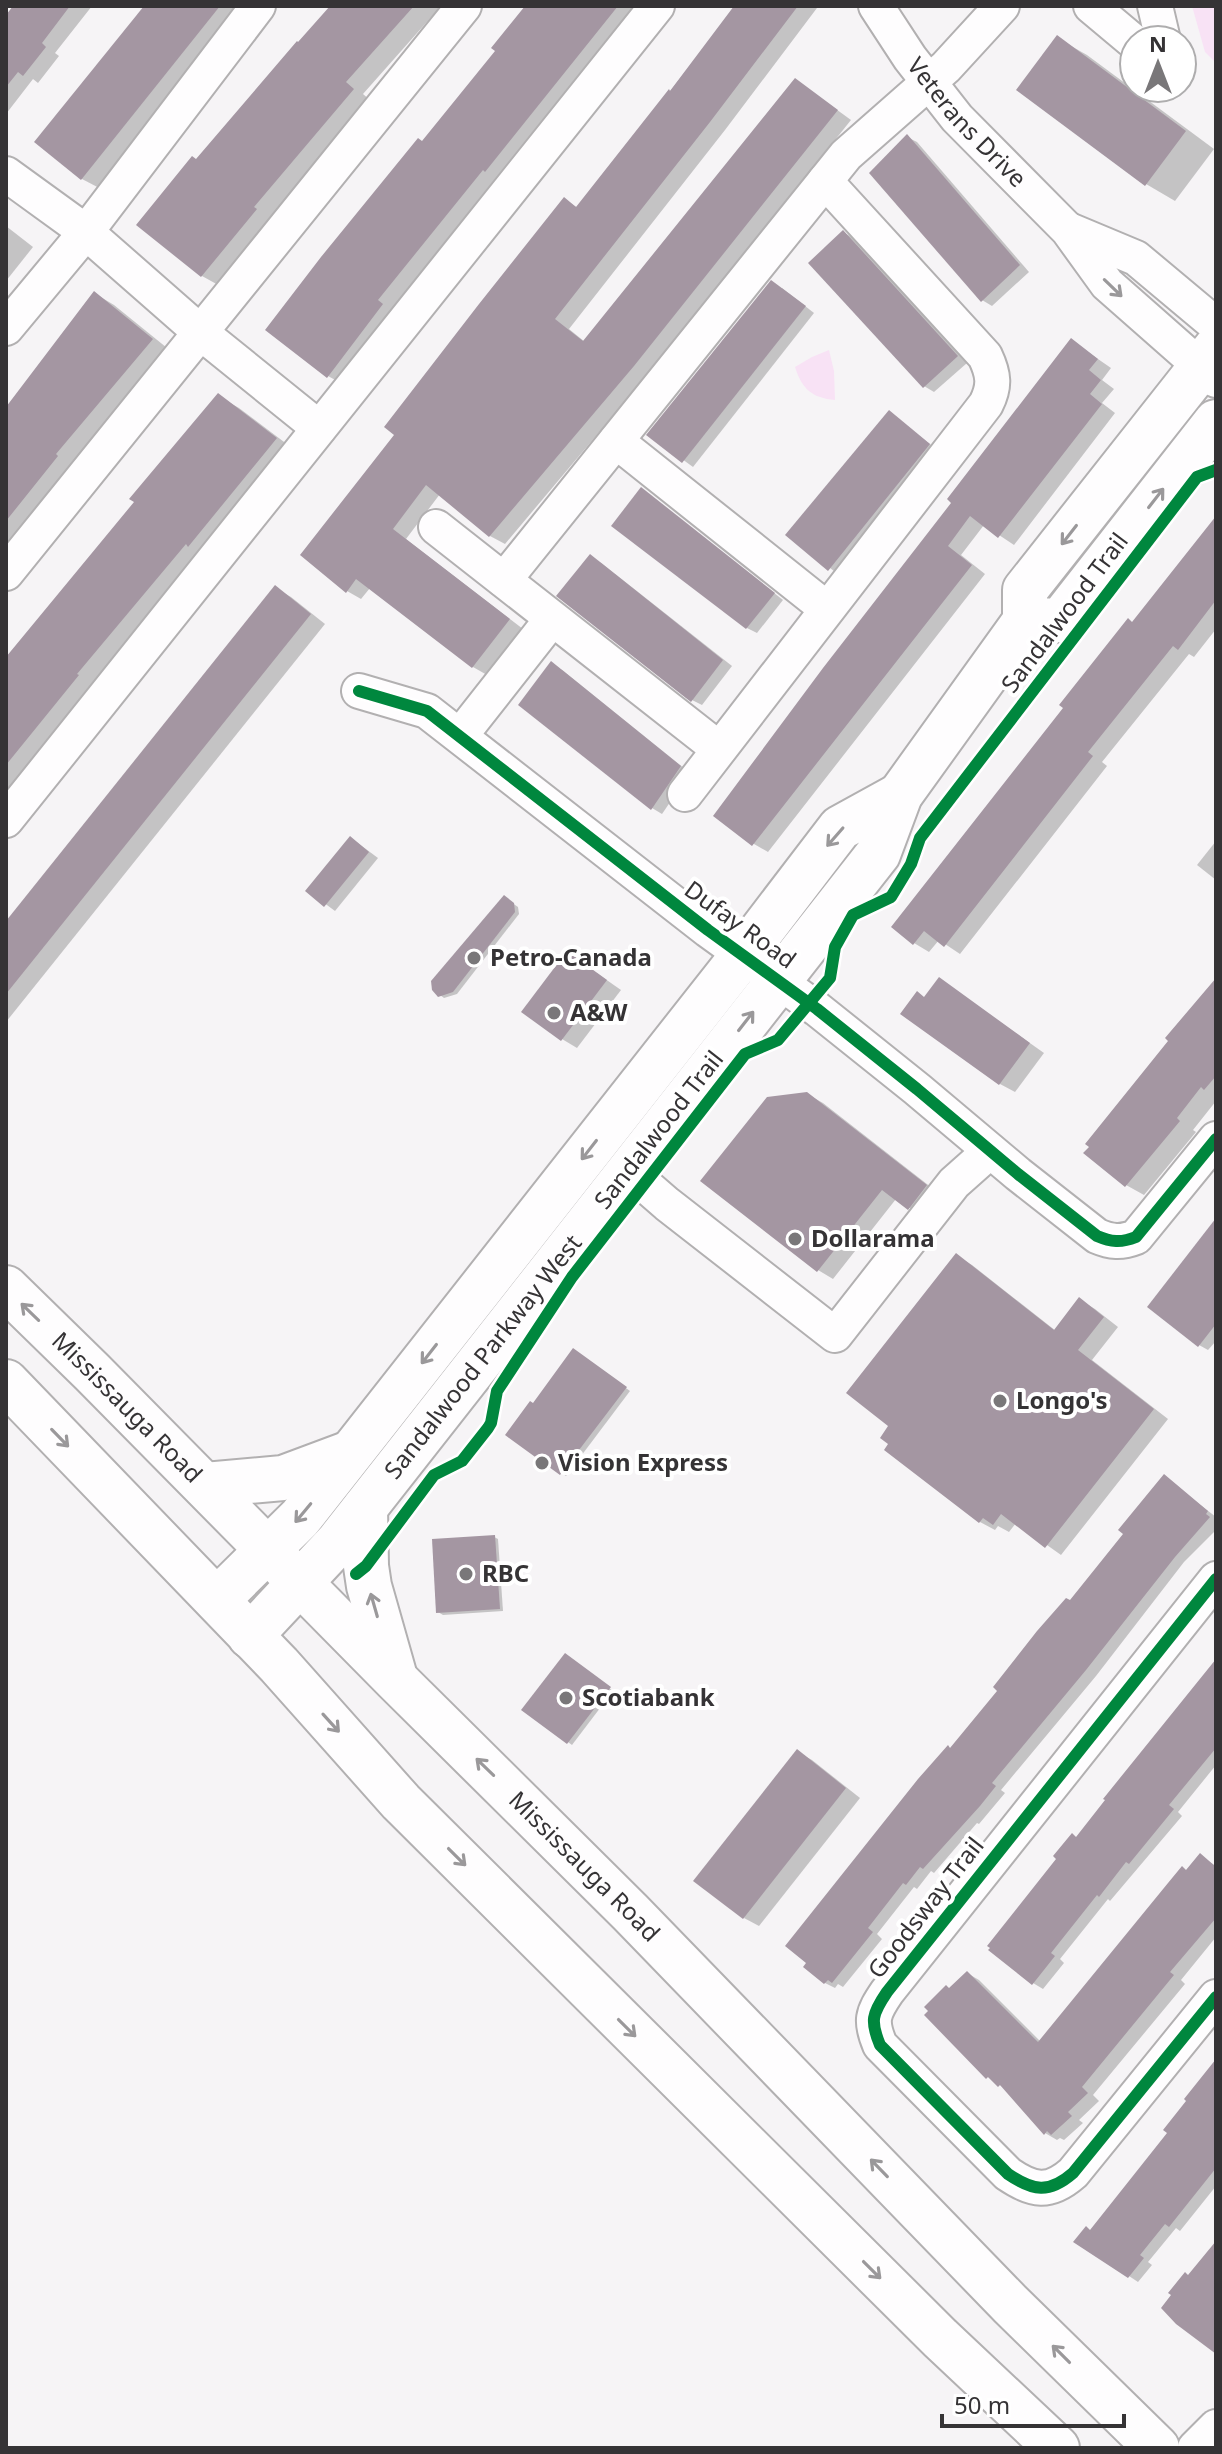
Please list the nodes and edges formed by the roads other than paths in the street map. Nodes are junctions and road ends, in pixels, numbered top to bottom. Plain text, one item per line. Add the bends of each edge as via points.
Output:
1 (258, 6) edge
2 (464, 6) edge
3 (657, 6) edge
4 (876, 6) edge
5 (1002, 6) edge
6 (1091, 6) edge
7 (1118, 29) edge
8 (929, 83) junction
9 (6, 174) edge
10 (825, 181) junction
11 (1068, 230) junction
12 (86, 232) junction
13 (1216, 325) edge
14 (6, 328) edge
15 (200, 332) junction
16 (1211, 365) edge
17 (1216, 422) edge
18 (319, 428) junction
19 (616, 441) junction
20 (436, 527) dead end
21 (6, 573) edge
22 (504, 580) junction
23 (827, 609) junction
24 (552, 619) junction
25 (1025, 621) junction
26 (359, 691) dead end
27 (460, 736) junction
28 (719, 749) junction
29 (685, 794) dead end
30 (900, 795) junction
31 (6, 820) edge
32 (743, 955) junction
33 (778, 980) junction
34 (1216, 1139) edge
35 (990, 1151) junction
36 (629, 1171) junction
37 (6, 1288) edge
38 (6, 1382) edge
39 (352, 1452) junction
40 (205, 1485) junction
41 (365, 1508) junction
42 (268, 1550) junction
43 (1216, 1579) edge
44 (300, 1582) junction
45 (217, 1600) junction
46 (250, 1636) junction
47 (396, 1680) junction
48 (1216, 1997) edge
49 (1216, 2427) edge
50 (1057, 2448) edge
51 (1157, 2448) edge
52 (1195, 2448) edge

1 - 12 street
2 - 15 street
3 - 18 street
4 - 8 street, Veterans Drive
5 - 8 street
6 - 7 street
8 - 10 street via 846,155
8 - 11 street, Veterans Drive
9 - 12 street
10 - 19 street
10 - 23 street via 985,356 994,389
11 - 13 street, Veterans Drive via 1136,258
11 -> 16 street, Veterans Drive via 1107,284
12 - 14 street
12 - 15 street
15 - 18 street
15 - 21 street
16 -> 25 main road, Sandalwood Parkway West via 1025,590
25 -> 17 main road via 1061,620
18 - 31 street
19 - 22 street
19 - 23 street
20 - 22 street
22 - 24 street
23 - 28 street
24 - 27 street
24 - 28 street
25 - 30 main road, Sandalwood Parkway West
26 - 27 street, Dufay Road via 427,711
27 - 32 street, Dufay Road
28 - 29 street
30 -> 32 main road, Sandalwood Parkway West via 840,828
30 - 33 main road, Sandalwood Parkway West via 878,854
32 - 33 street, Dufay Road
32 -> 39 main road, Sandalwood Parkway West
33 - 35 street, Dufay Road
36 -> 33 main road, Sandalwood Parkway West
34 - 35 street, Dufay Road via 1146,1228 1126,1242 1097,1236
35 - 36 street via 954,1183 835,1335
36 - 41 main road, Sandalwood Parkway West
40 -> 37 main road, Mississauga Road
38 -> 45 main road
39 - 40 main road via 283,1478
39 -> 42 main road, Sandalwood Parkway West
40 - 42 main road, Mississauga Road
41 - 44 main road, Sandalwood Parkway West
47 -> 41 main road via 369,1586
42 - 44 main road, Mississauga Road
42 - 45 main road, Sandalwood Parkway West
43 - 48 street, Goodsway Trail via 887,1992 874,2012 874,2030 880,2045 1008,2174 1041,2188 1059,2185 1073,2173
44 - 46 main road, Sandalwood Parkway West
44 - 47 main road, Mississauga Road
45 - 46 main road
46 -> 50 main road via 412,1812
51 -> 47 main road, Mississauga Road
49 - 52 street

